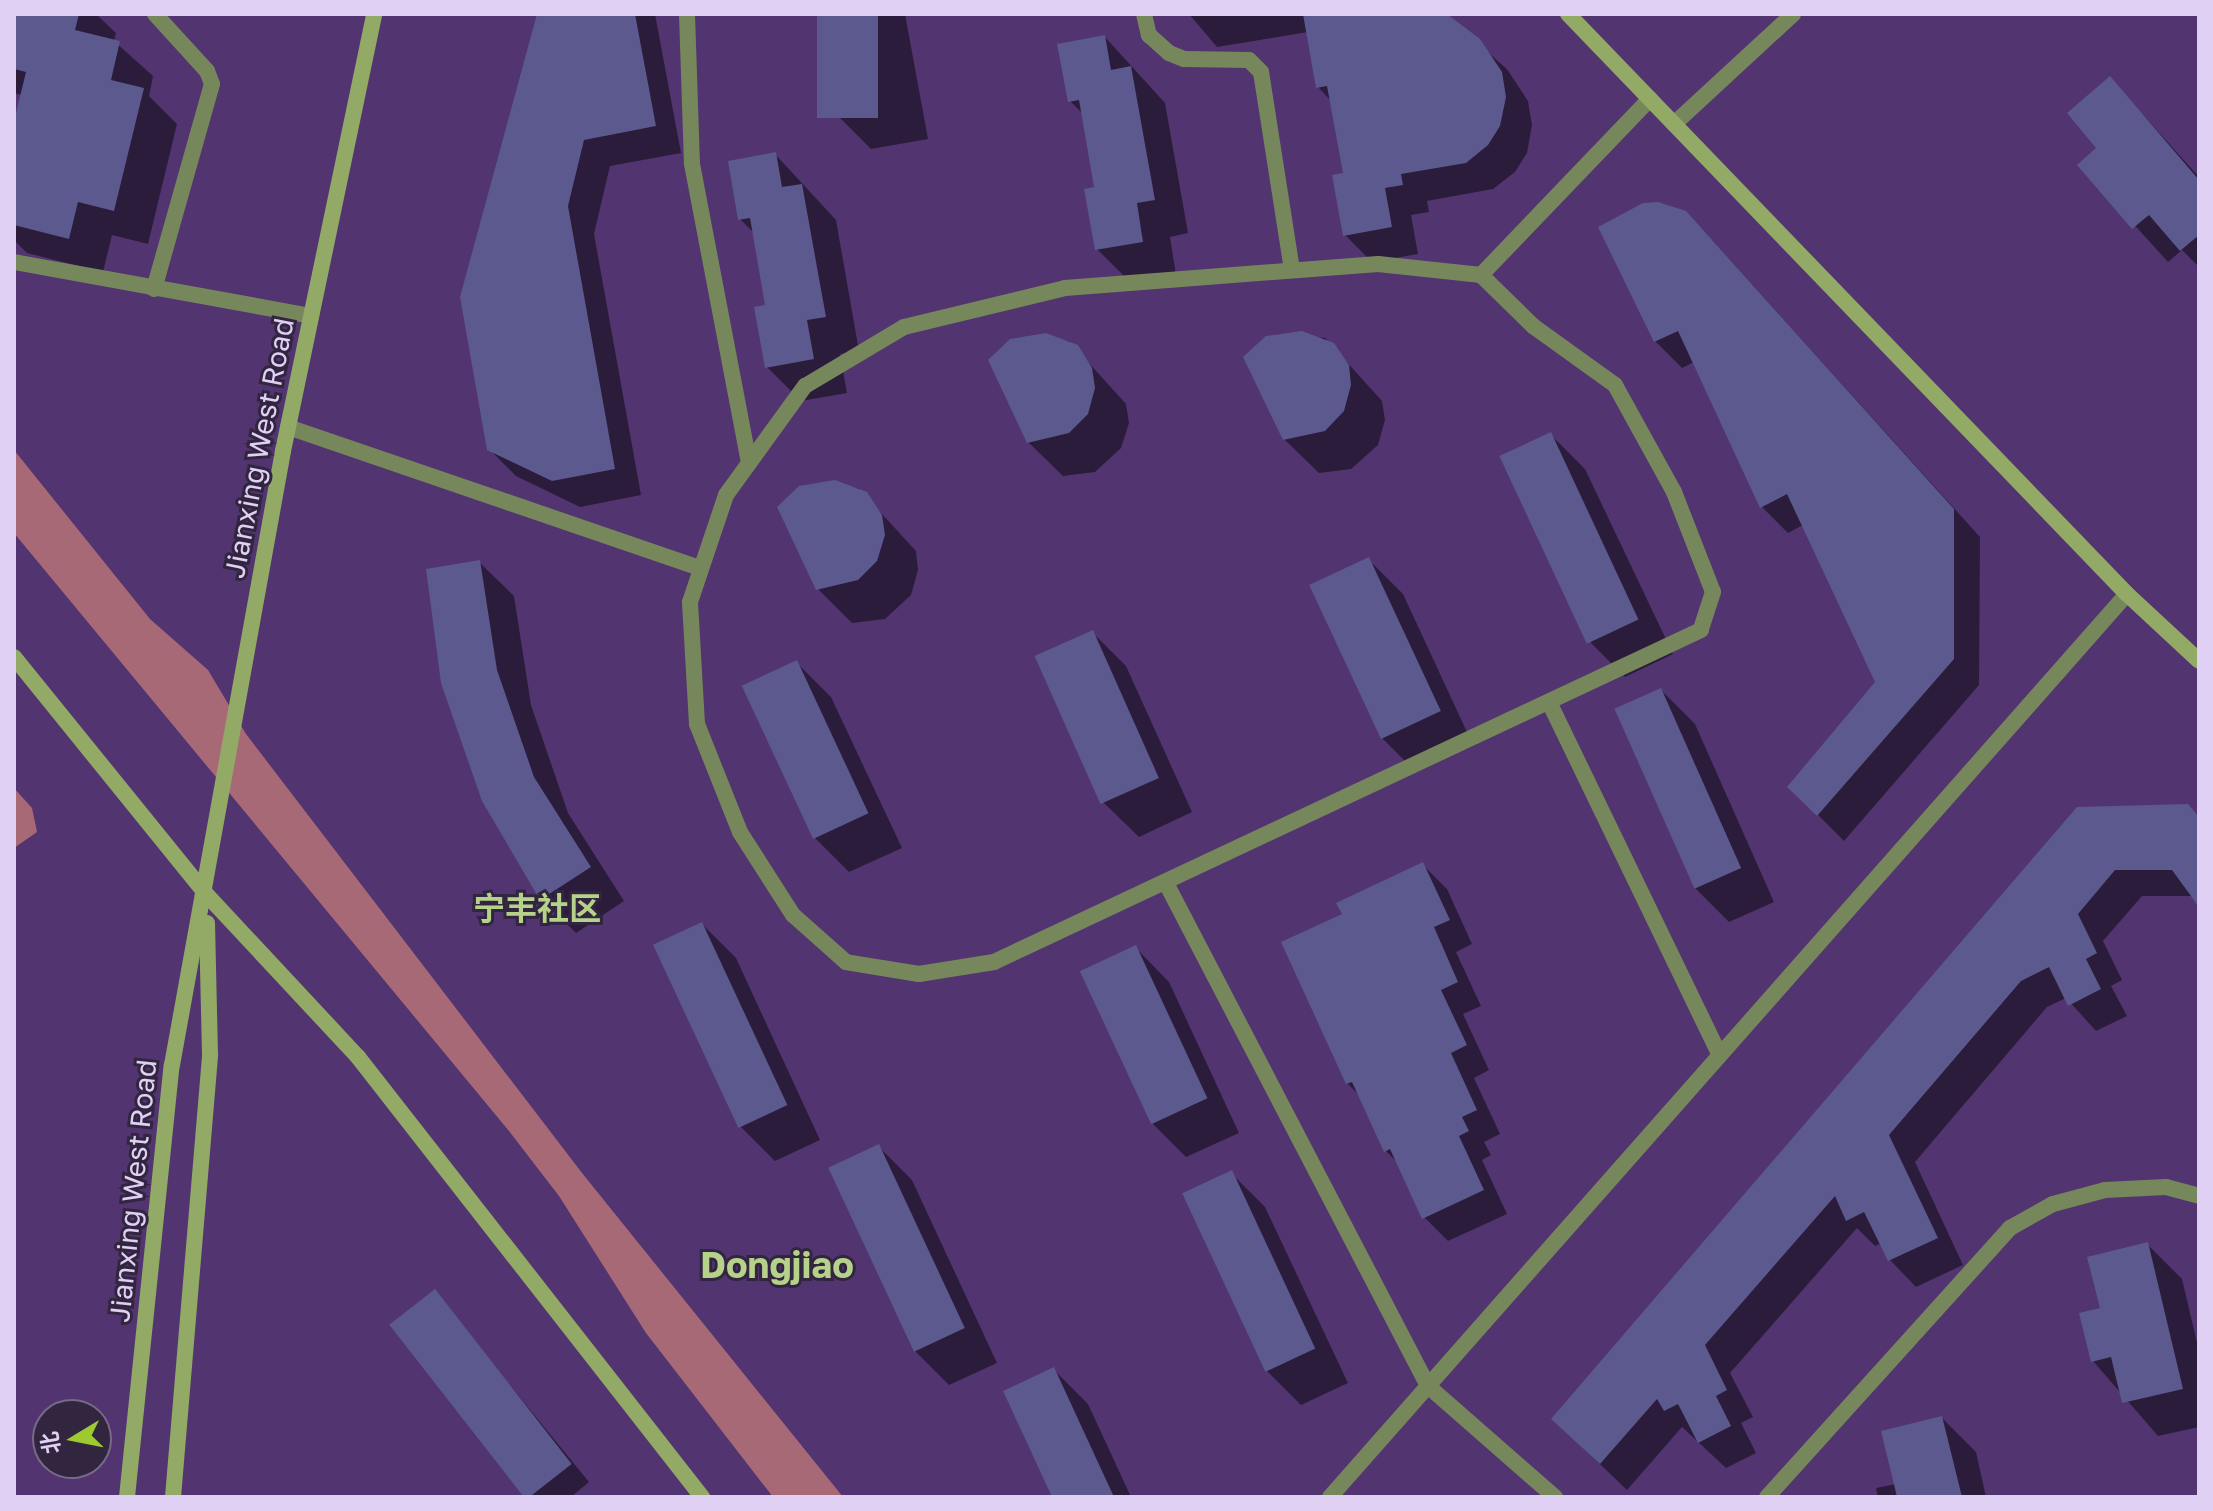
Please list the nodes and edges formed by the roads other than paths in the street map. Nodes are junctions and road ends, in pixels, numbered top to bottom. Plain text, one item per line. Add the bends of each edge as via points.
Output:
1 (155, 14) edge
2 (374, 14) edge
3 (687, 14) edge
4 (1144, 14) edge
5 (1568, 14) edge
6 (1793, 14) edge
7 (1650, 99) junction
8 (1674, 124) junction
9 (14, 262) edge
10 (1292, 269) junction
11 (1481, 275) junction
12 (154, 289) junction
13 (311, 316) junction
14 (288, 427) junction
15 (749, 463) junction
16 (701, 568) junction
17 (2127, 594) junction
18 (14, 657) edge
19 (2199, 661) edge
20 (1550, 704) junction
21 (1166, 883) junction
22 (206, 894) junction
23 (1720, 1055) junction
24 (2199, 1196) edge
25 (1428, 1386) junction
26 (127, 1497) edge
27 (173, 1497) edge
28 (702, 1497) edge
29 (1330, 1497) edge
30 (1555, 1497) edge
31 (1767, 1497) edge

1 - 12 street via 207,71 212,84
2 - 13 street, Jianxing West Road
3 - 15 street via 692,164
4 - 10 street via 1149,35 1169,53 1184,59 1249,60 1261,72
5 - 7 street
6 - 8 street
7 - 8 street
7 - 11 street
8 - 17 street
9 - 12 street
10 - 11 street via 1378,264
10 - 15 street via 1065,288 904,327 805,386
11 - 20 street via 1533,326 1615,385 1674,492 1713,592 1701,630
12 - 13 street
13 - 14 street, Jianxing West Road
14 - 16 street
14 - 22 street, Jianxing West Road
15 - 16 street via 726,495
16 - 21 street via 690,602 697,724 747,843 793,915 846,962 919,974 994,962
17 - 19 street
17 - 23 street
18 - 22 street
20 - 21 street
20 - 23 street
21 - 25 street
22 - 26 street, Jianxing West Road via 172,1065
22 - 27 street, Jianxing West Road via 210,1055
22 - 28 street via 358,1057
23 - 25 street
24 - 31 street via 2166,1187 2105,1190 2053,1204 2010,1228
25 - 29 street
25 - 30 street

